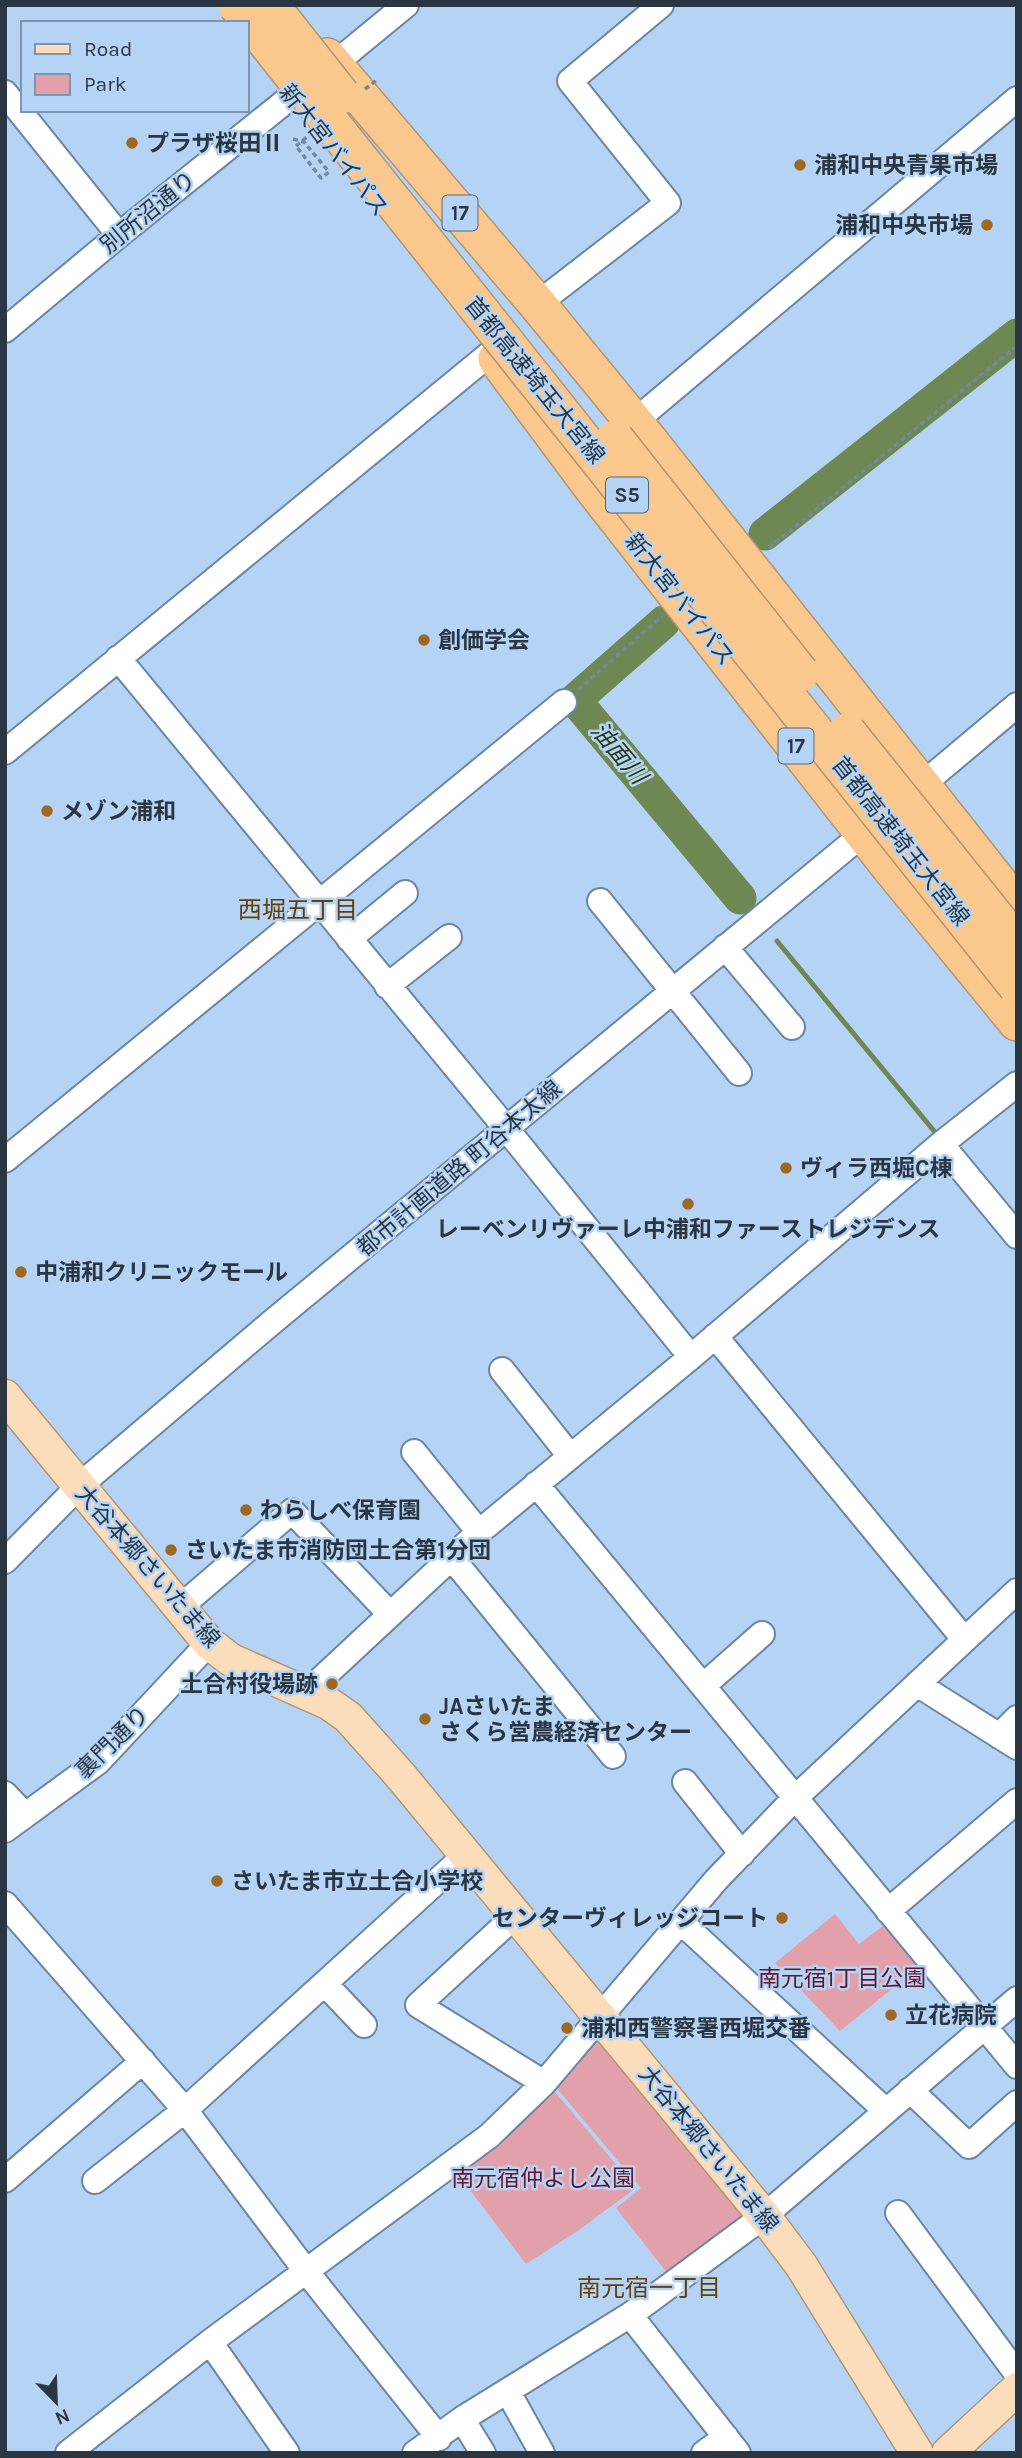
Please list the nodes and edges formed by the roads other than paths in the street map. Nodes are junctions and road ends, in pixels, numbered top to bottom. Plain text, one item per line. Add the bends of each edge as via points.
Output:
1 (220, 5) edge
2 (237, 5) edge
3 (270, 5) edge
4 (285, 5) edge
5 (406, 5) edge
6 (661, 5) edge
7 (232, 21) edge
8 (248, 40) edge
9 (333, 65) junction
10 (5, 93) edge
11 (292, 96) junction
12 (1017, 99) edge
13 (119, 235) junction
14 (553, 292) dead end
15 (5, 330) edge
16 (492, 352) junction
17 (634, 422) junction
18 (577, 467) junction
19 (118, 658) junction
20 (564, 702) road end
21 (1017, 705) edge
22 (5, 752) edge
23 (894, 808) junction
24 (405, 893) dead end
25 (600, 901) dead end
26 (318, 902) junction
27 (1017, 906) edge
28 (449, 937) dead end
29 (349, 939) junction
30 (1017, 944) edge
31 (726, 947) junction
32 (387, 986) junction
33 (1004, 988) edge
34 (673, 991) junction
35 (1017, 1022) edge
36 (792, 1027) dead end
37 (738, 1073) dead end
38 (1017, 1084) edge
39 (507, 1129) junction
40 (943, 1143) junction
41 (5, 1160) edge
42 (1017, 1236) edge
43 (715, 1336) junction
44 (691, 1357) junction
45 (502, 1370) dead end
46 (5, 1396) edge
47 (414, 1452) dead end
48 (570, 1456) junction
49 (536, 1484) junction
50 (79, 1486) junction
51 (480, 1532) junction
52 (451, 1557) junction
53 (5, 1561) edge
54 (1017, 1591) edge
55 (179, 1608) junction
56 (390, 1614) junction
57 (762, 1634) dead end
58 (964, 1639) junction
59 (209, 1643) junction
60 (917, 1684) junction
61 (703, 1686) junction
62 (306, 1693) junction
63 (1017, 1718) edge
64 (1008, 1741) edge
65 (613, 1756) dead end
66 (685, 1782) dead end
67 (5, 1794) edge
68 (795, 1798) junction
69 (1017, 1801) edge
70 (14, 1822) edge
71 (467, 1854) junction
72 (742, 1854) junction
73 (5, 1904) edge
74 (888, 1910) junction
75 (517, 1914) junction
76 (682, 1923) junction
77 (324, 1984) junction
78 (1017, 1999) edge
79 (602, 2016) junction
80 (364, 2025) dead end
81 (984, 2027) junction
82 (143, 2061) junction
83 (1017, 2066) edge
84 (544, 2083) junction
85 (910, 2090) junction
86 (1017, 2103) edge
87 (185, 2110) junction
88 (886, 2111) junction
89 (5, 2180) edge
90 (95, 2181) dead end
91 (898, 2213) dead end
92 (764, 2216) junction
93 (306, 2271) junction
94 (630, 2315) junction
95 (210, 2342) junction
96 (1017, 2374) edge
97 (1017, 2389) edge
98 (508, 2392) junction
99 (462, 2419) junction
100 (439, 2438) junction
101 (732, 2445) edge
102 (68, 2453) edge
103 (287, 2453) edge
104 (415, 2453) edge
105 (482, 2453) edge
106 (542, 2453) edge
107 (705, 2453) edge
108 (917, 2453) edge
109 (948, 2453) edge

1 - 7 highway
2 - 33 highway, 首都高速埼玉大宮線 / S5, bridge
3 - 30 highway, 首都高速埼玉大宮線 / S5, bridge
4 - 9 highway, 17
5 - 9 street
6 - 14 street via 570,81 667,203
8 - 11 highway, 新大宮バイパス / 17
9 - 17 highway, 17
10 - 13 street
11 - 13 street, 別所沼通り
11 - 16 highway, 新大宮バイパス / 17
12 - 17 street
13 - 15 street, 別所沼通り
16 - 18 highway, 新大宮バイパス / 17
16 - 19 street
17 - 18 highway
17 - 23 highway, 17 via 761,582 810,697 849,756
18 - 23 highway, 新大宮バイパス / 17
19 - 22 street
19 - 26 street
20 - 26 street
21 - 23 street, 都市計画道路 町谷本太線
23 - 27 highway, 新大宮バイパス / 17
23 - 31 street, 都市計画道路 町谷本太線
23 - 33 highway via 941,865 970,949
24 - 29 street
25 - 34 street
26 - 29 street
26 - 41 street
28 - 32 street
29 - 32 street
31 - 34 street, 都市計画道路 町谷本太線
31 - 36 street
32 - 39 street
33 - 35 highway
34 - 37 street
34 - 39 street, 都市計画道路 町谷本太線
38 - 40 street
39 - 44 street
39 - 50 street, 都市計画道路 町谷本太線
40 - 42 street
40 - 43 street
43 - 44 street
43 - 58 street
44 - 48 street
45 - 48 street
46 - 50 main road, 大谷本郷さいたま線
47 - 51 street
48 - 49 street
49 - 51 street
49 - 61 street
50 - 53 street, 都市計画道路 町谷本太線
50 - 55 main road, 大谷本郷さいたま線
51 - 52 street
52 - 56 street
52 - 65 street
54 - 58 street
55 - 56 street via 292,1511
55 - 59 main road, 大谷本郷さいたま線
56 - 62 street
57 - 61 street
58 - 60 street
59 - 62 main road, 大谷本郷さいたま線 via 231,1660
59 - 70 street, 裏門通り via 98,1762
60 - 64 street
60 - 68 street
61 - 68 street
62 - 71 main road, 大谷本郷さいたま線 via 348,1717
63 - 64 street
66 - 72 street
67 - 70 street
68 - 72 street
68 - 74 street
69 - 74 street
71 - 75 main road, 大谷本郷さいたま線
71 - 77 street
72 - 76 street
73 - 82 street
74 - 81 street
75 - 79 main road, 大谷本郷さいたま線
75 - 84 street via 418,2005
76 - 79 street
76 - 88 street
77 - 80 street
77 - 87 street
78 - 81 street
79 - 84 street
79 - 92 main road, 大谷本郷さいたま線
81 - 83 street
81 - 85 street
82 - 87 street
82 - 89 street
84 - 93 street via 489,2136
85 - 86 street via 969,2146
85 - 88 street
87 - 90 street
87 - 93 street
88 - 92 street
91 - 96 street
92 - 94 street
92 - 108 main road, 大谷本郷さいたま線 via 801,2265
93 - 95 street
93 - 100 street
94 - 98 street
94 - 101 street
95 - 102 street
95 - 103 street
97 - 109 main road
98 - 99 street
98 - 106 street
99 - 100 street
99 - 105 street
100 - 104 street
101 - 107 street

